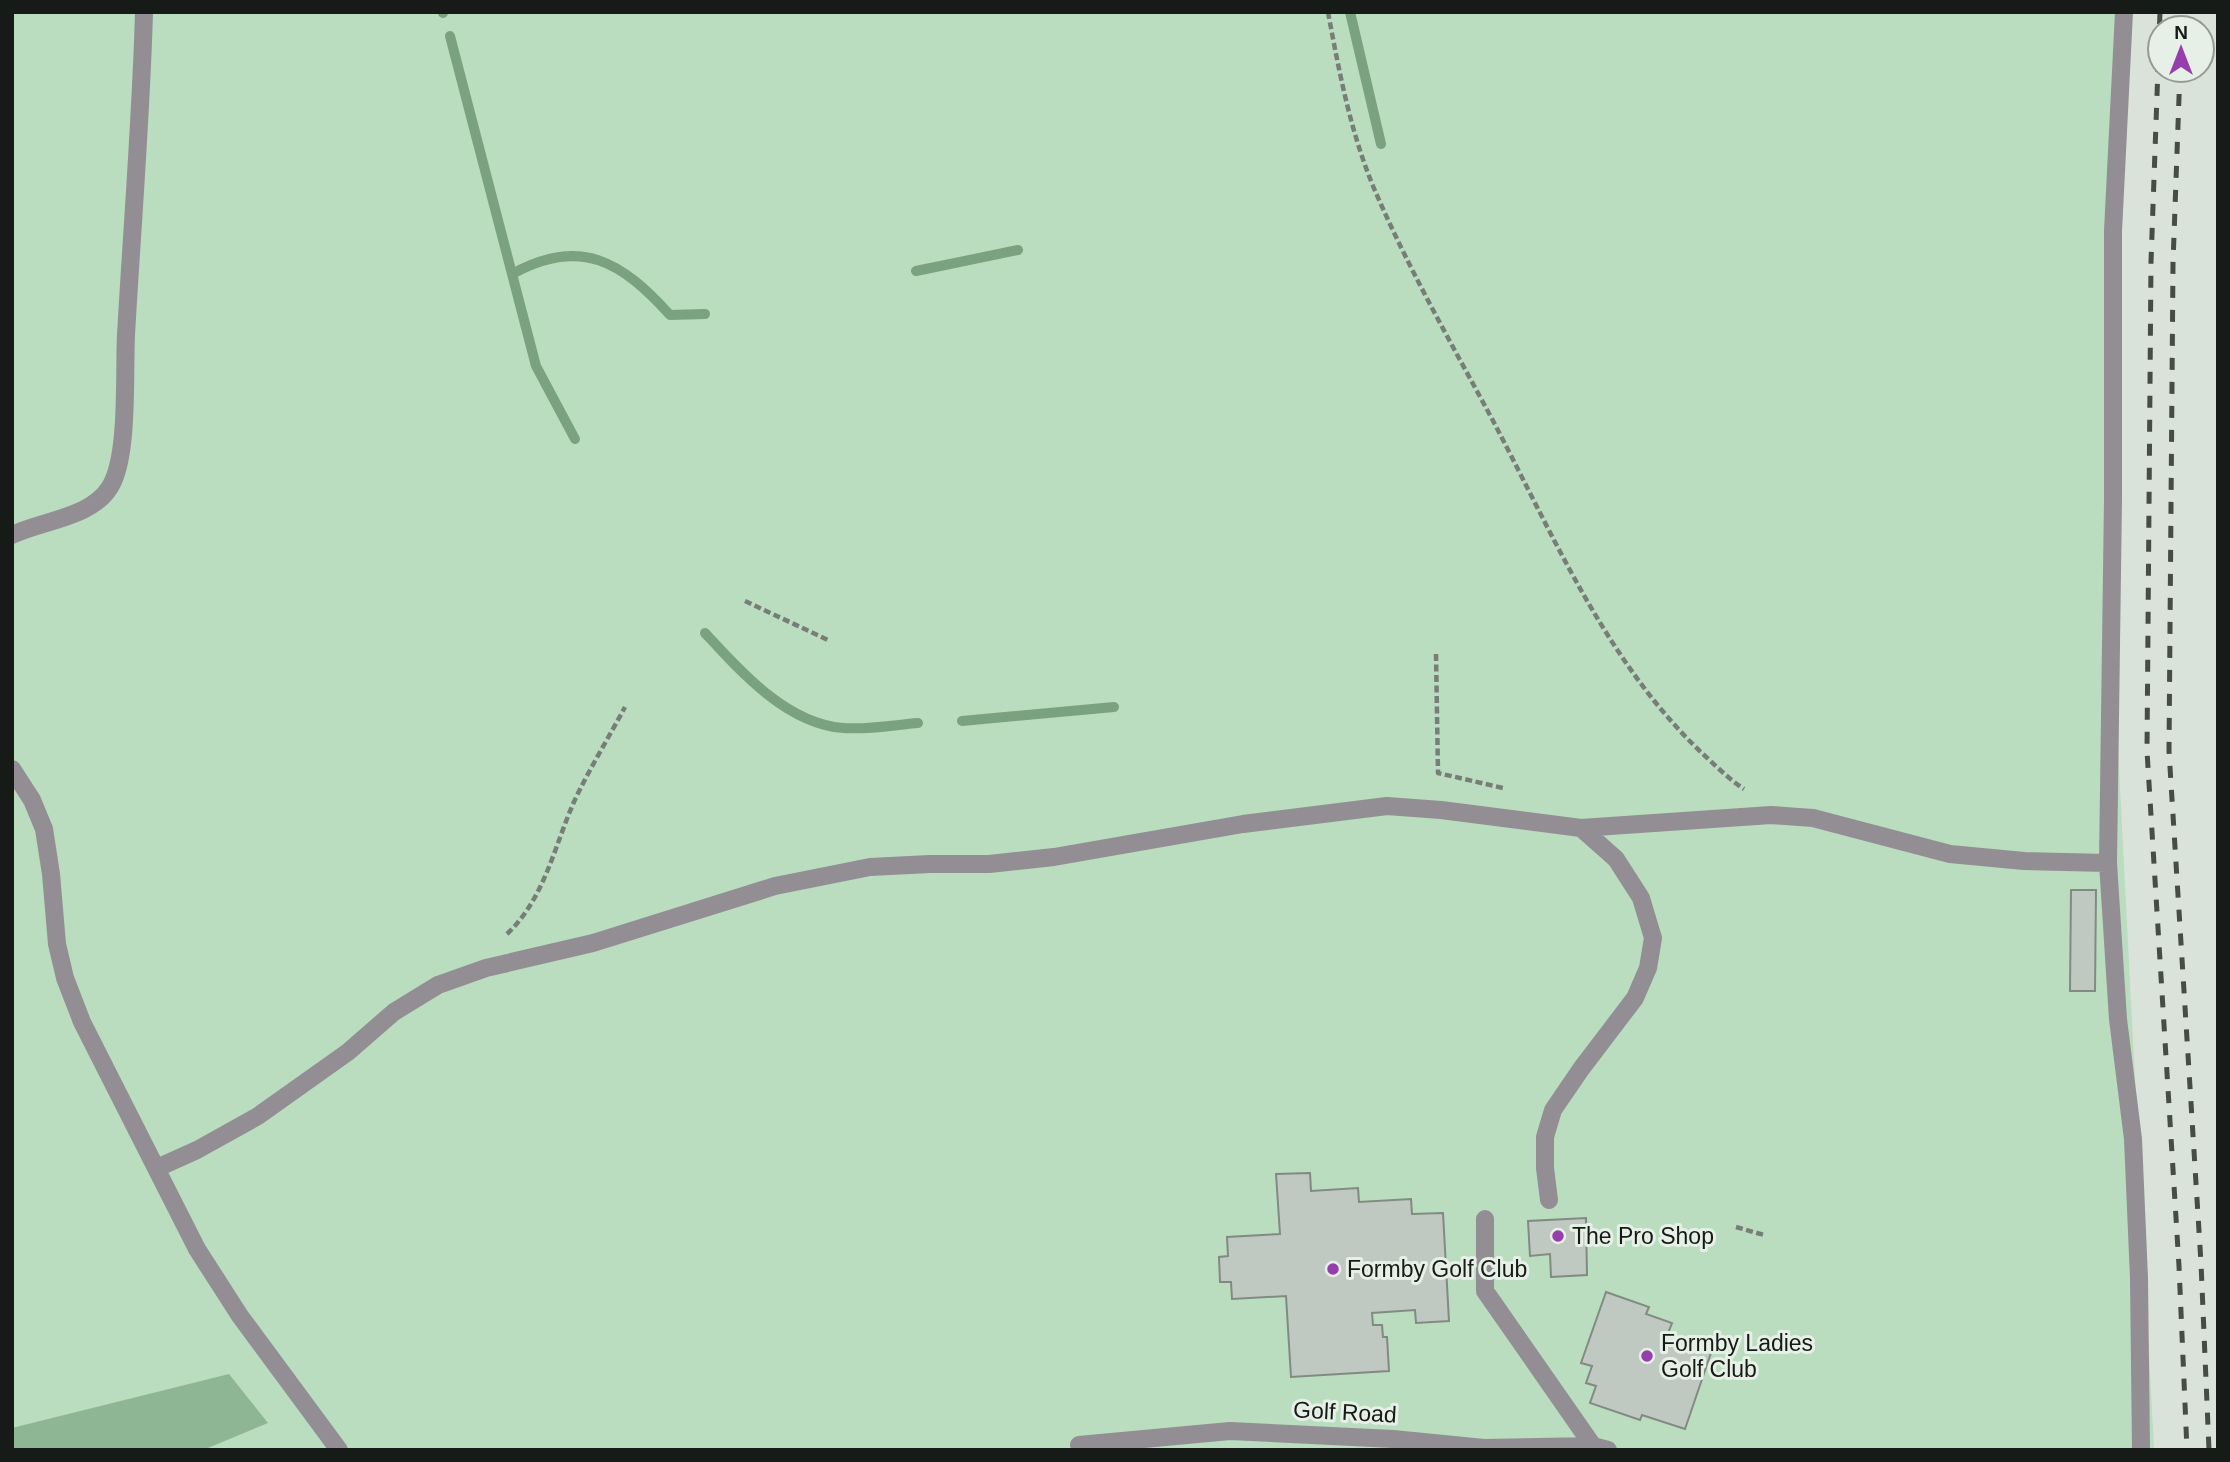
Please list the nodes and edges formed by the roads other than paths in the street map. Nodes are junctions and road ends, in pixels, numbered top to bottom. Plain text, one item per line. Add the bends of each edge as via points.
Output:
1 (144, 12) edge
2 (2124, 12) edge
3 (12, 535) edge
4 (12, 769) edge
5 (1581, 828) junction
6 (2108, 863) junction
7 (157, 1168) junction
8 (1549, 1200) dead end
9 (1485, 1219) dead end
10 (1080, 1445) dead end
11 (1600, 1448) edge
12 (339, 1450) edge
13 (2141, 1450) edge

1 - 3 lane via 117,474 94,503
2 - 6 lane via 2113,231
4 - 7 lane via 44,829 65,978 82,1022
5 - 6 lane via 1771,815 1813,818 1950,854
5 - 7 lane via 1387,806 1243,824 1054,857 870,867 775,886 438,985 394,1012 348,1052 258,1116
5 - 8 lane via 1616,859 1641,898 1653,938 1648,968 1635,998 1553,1110 1545,1138
6 - 13 lane via 2118,1019 2133,1139
7 - 12 lane via 197,1249
9 - 11 lane via 1485,1291
10 - 11 lane, Golf Road via 1230,1431 1393,1438 1484,1448

